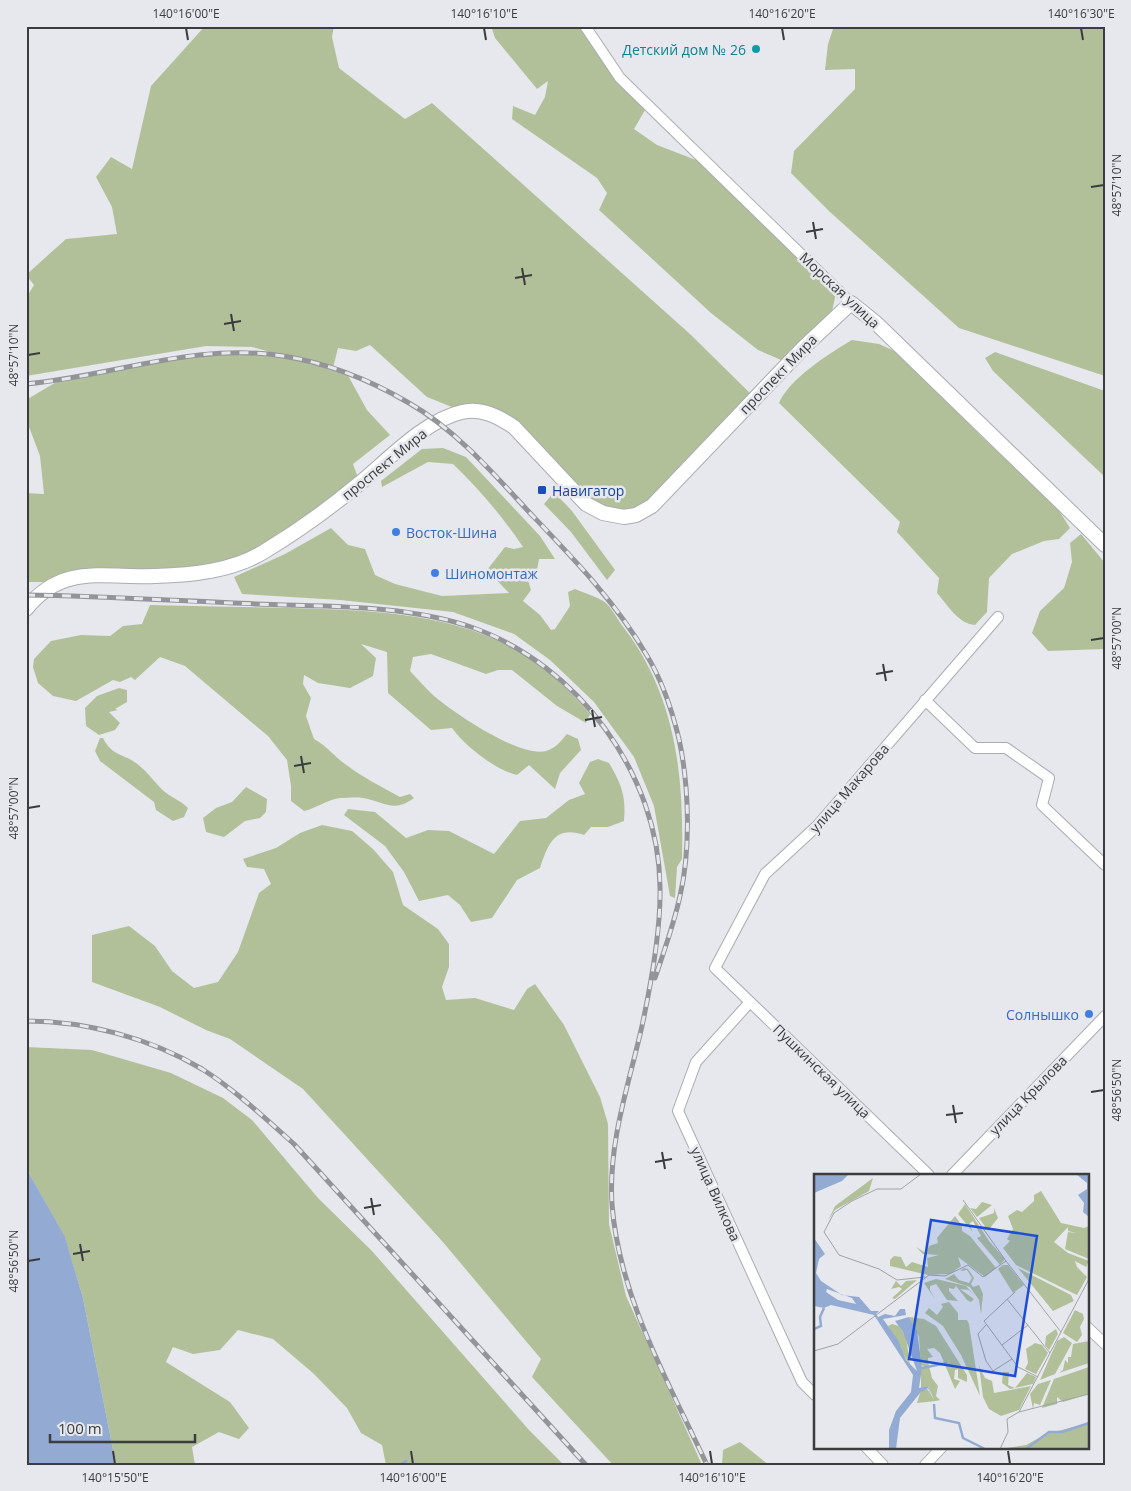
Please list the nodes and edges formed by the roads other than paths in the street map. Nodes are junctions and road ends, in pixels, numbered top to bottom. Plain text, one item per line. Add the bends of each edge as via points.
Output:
1 (584, 26) edge
2 (851, 304) junction
3 (1105, 545) edge
4 (27, 607) edge
5 (998, 617) dead end
6 (925, 700) junction
7 (1105, 865) edge
8 (715, 968) joint
9 (750, 1002) junction
10 (1105, 1016) edge
11 (928, 1174) edge
12 (953, 1174) edge
13 (1088, 1328) edge
14 (1105, 1344) edge
15 (814, 1394) edge
16 (867, 1448) edge
17 (941, 1448) edge
18 (883, 1465) edge
19 (925, 1465) edge

1 - 2 street, Морская улица via 620,78
2 - 3 main road, Морская улица via 876,323
2 - 4 main road, проспект Мира via 830,320 652,506 636,515 624,517 603,513 586,504 501,418 483,411 462,412 419,434 322,514 278,544 239,565 156,576 90,574 72,577 38,595
5 - 6 street, улица Макарова
6 - 7 street via 975,748 1006,748 1049,778 1042,805
6 - 8 street, улица Макарова via 817,826 765,874
8 - 9 street, Пушкинская улица
9 - 11 street, Пушкинская улица
9 - 15 street, улица Вилкова via 696,1062 678,1111 802,1382
10 - 12 street, улица Крылова
13 - 14 street
16 - 18 street
17 - 19 street

